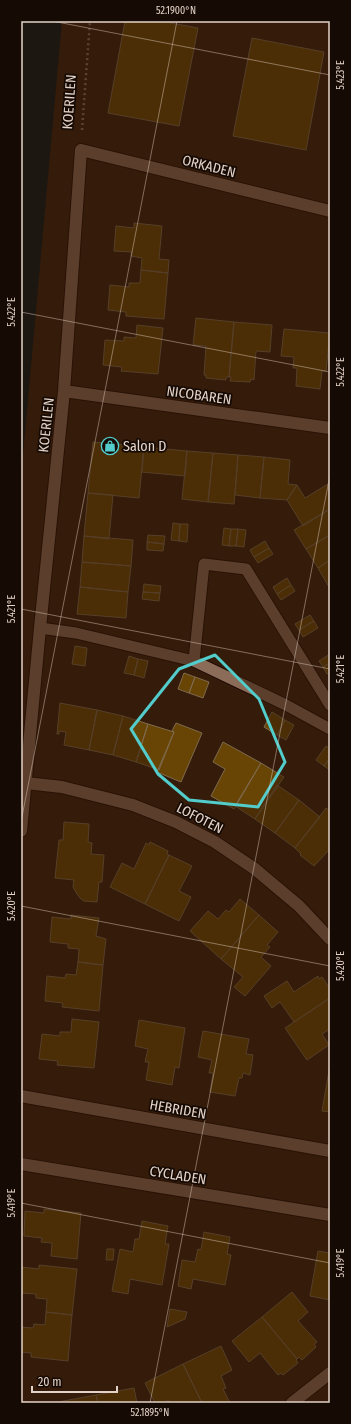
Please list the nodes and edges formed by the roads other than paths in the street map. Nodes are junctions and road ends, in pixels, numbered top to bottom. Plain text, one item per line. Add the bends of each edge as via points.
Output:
1 (81, 150) joint
2 (330, 211) edge
3 (64, 391) junction
4 (330, 428) edge
5 (40, 628) junction
6 (194, 661) junction
7 (330, 705) edge
8 (330, 729) edge
9 (26, 783) junction
10 (21, 831) edge
11 (330, 939) edge
12 (21, 1096) edge
13 (330, 1151) edge
14 (21, 1164) edge
15 (330, 1215) edge
16 (330, 1373) edge
17 (292, 1403) edge

1 - 2 street, ORKADEN
1 - 3 street, KOERILEN
3 - 4 street, NICOBAREN
3 - 5 street, KOERILEN
5 - 6 lane via 76,633
5 - 9 street, KOERILEN
6 - 7 lane via 204,564 246,569
6 - 8 lane
9 - 10 street, KOERILEN
9 - 11 street, LOFOTEN via 62,787 133,805 196,832 255,869 299,906
12 - 13 street, HEBRIDEN
14 - 15 street, CYCLADEN
16 - 17 street

